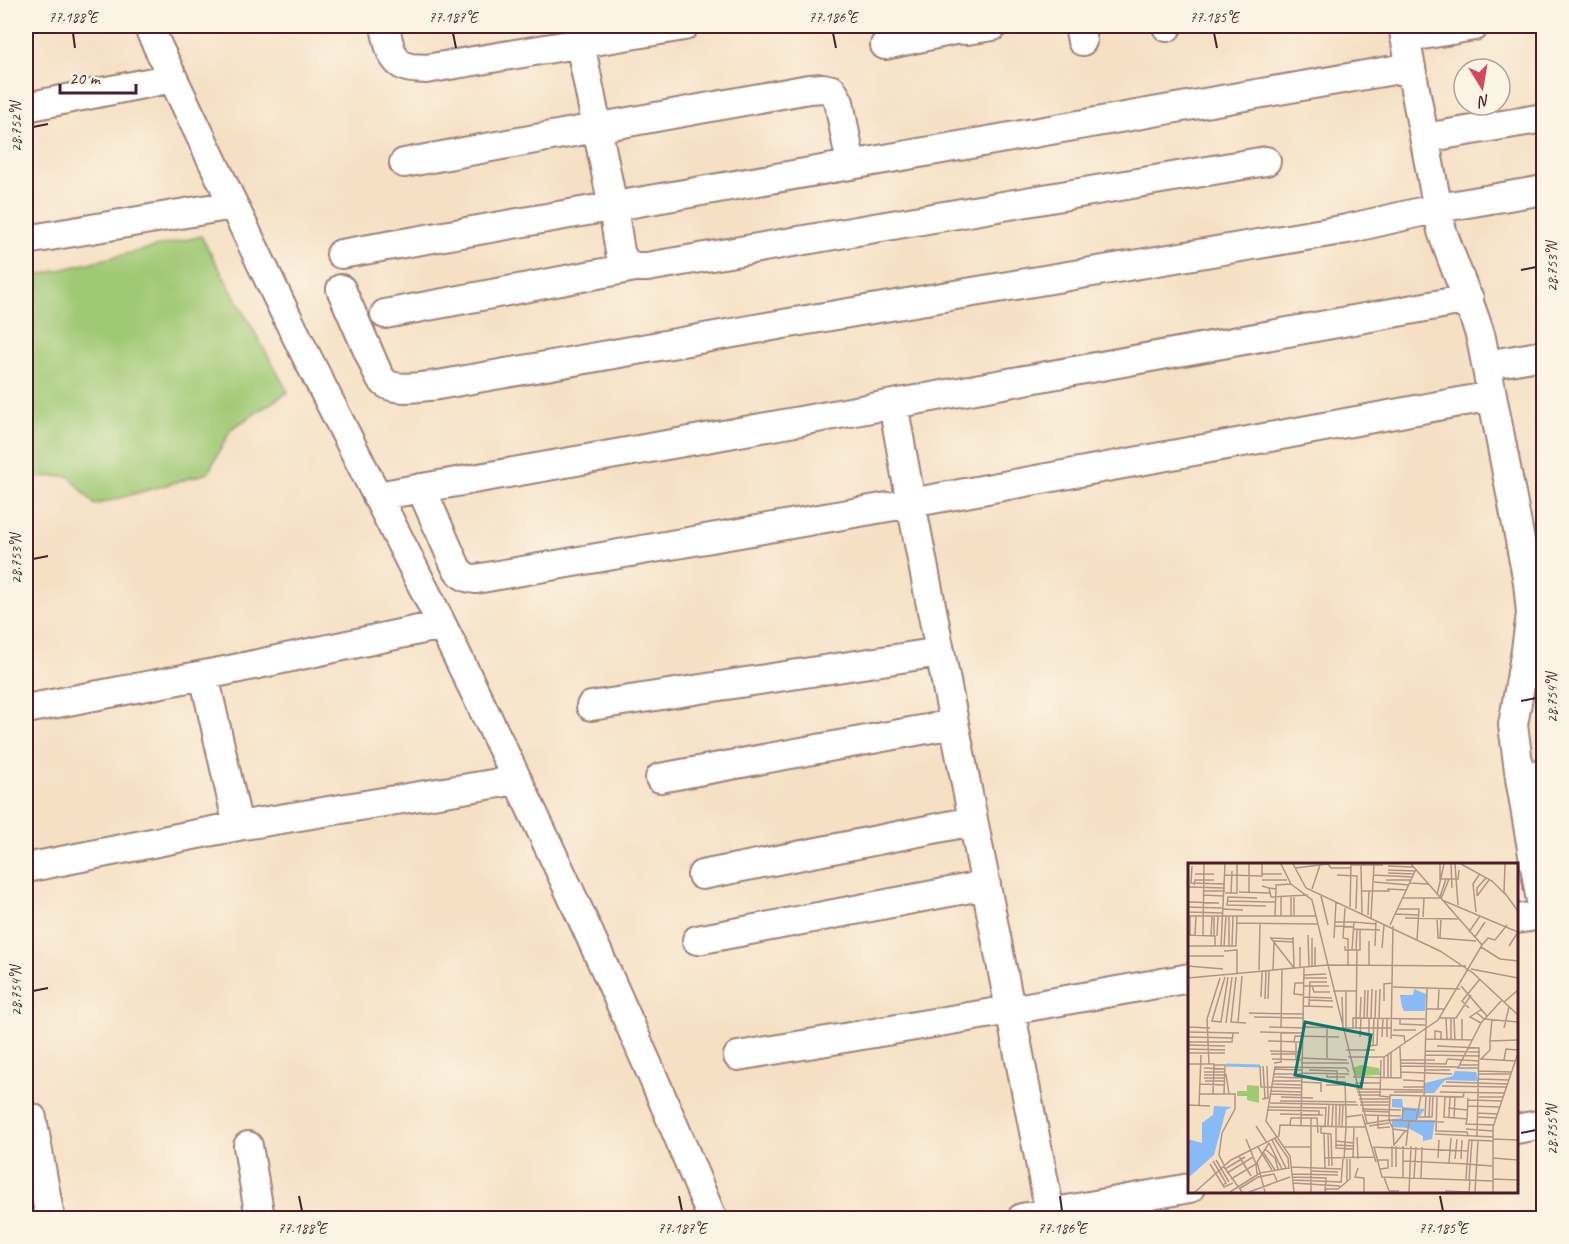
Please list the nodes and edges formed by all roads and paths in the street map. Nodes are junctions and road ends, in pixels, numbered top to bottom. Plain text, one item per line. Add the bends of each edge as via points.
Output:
1 (148, 26) edge
2 (385, 26) edge
3 (684, 26) edge
4 (993, 26) edge
5 (1474, 26) edge
6 (959, 27) edge
7 (1404, 32) edge
8 (580, 43) junction
9 (885, 45) dead end
10 (1411, 67) junction
11 (173, 78) junction
12 (26, 107) edge
13 (1544, 118) edge
14 (597, 128) junction
15 (1425, 138) junction
16 (1266, 161) dead end
17 (404, 164) dead end
18 (851, 165) junction
19 (1544, 190) edge
20 (233, 205) junction
21 (613, 207) junction
22 (1440, 218) junction
23 (26, 240) edge
24 (341, 254) dead end
25 (635, 267) junction
26 (341, 289) dead end
27 (1469, 299) junction
28 (385, 314) dead end
29 (1544, 355) edge
30 (1486, 364) junction
31 (1492, 396) junction
32 (893, 404) junction
33 (401, 492) junction
34 (911, 503) junction
35 (1532, 544) edge
36 (442, 625) junction
37 (940, 652) junction
38 (204, 675) junction
39 (591, 706) dead end
40 (26, 709) edge
41 (954, 724) junction
42 (1532, 776) edge
43 (660, 778) dead end
44 (517, 780) junction
45 (973, 821) junction
46 (238, 826) junction
47 (26, 868) edge
48 (702, 875) dead end
49 (986, 885) junction
50 (1543, 915) edge
51 (1518, 919) edge
52 (1544, 919) edge
53 (697, 940) dead end
54 (1188, 978) edge
55 (1010, 1010) junction
56 (738, 1056) dead end
57 (32, 1118) dead end
58 (1544, 1124) edge
59 (1518, 1129) edge
60 (248, 1146) dead end
61 (1188, 1188) edge
62 (1050, 1213) junction
63 (50, 1218) edge
64 (260, 1218) edge
65 (712, 1218) edge
66 (1022, 1218) edge

1 - 11 street
2 - 8 street via 396,61 426,69
3 - 8 street
4 - 6 street via 967,30
5 - 7 street
6 - 9 street
7 - 10 street
8 - 14 street
10 - 15 street
10 - 18 street
11 - 12 street
11 - 20 street
13 - 15 street
14 - 17 street
14 - 18 street via 823,88 832,90 839,102
14 - 21 street
15 - 22 street
16 - 25 street
18 - 21 street
19 - 22 street
20 - 23 street
20 - 33 street
21 - 24 street
21 - 25 street via 620,252 625,262
22 - 26 street via 1347,229 410,388 396,388 379,376
22 - 27 street
25 - 28 street
27 - 30 street
27 - 32 street
29 - 30 street
30 - 31 street
31 - 34 street
31 - 35 street
32 - 33 street
32 - 34 street
33 - 34 street via 461,575 476,579
33 - 36 street
34 - 37 street
35 - 42 street via 1528,582 1531,614 1513,724
36 - 38 street
36 - 44 street
37 - 39 street
37 - 41 street
38 - 40 street
38 - 46 street
41 - 43 street
41 - 45 street
42 - 50 street
44 - 46 street
44 - 65 street via 609,975
45 - 48 street
45 - 49 street
46 - 47 street
49 - 53 street
49 - 55 street
50 - 51 street
50 - 52 street
54 - 55 street
55 - 56 street
55 - 62 street
57 - 63 street
58 - 59 street
60 - 64 street
61 - 62 street
62 - 66 street

